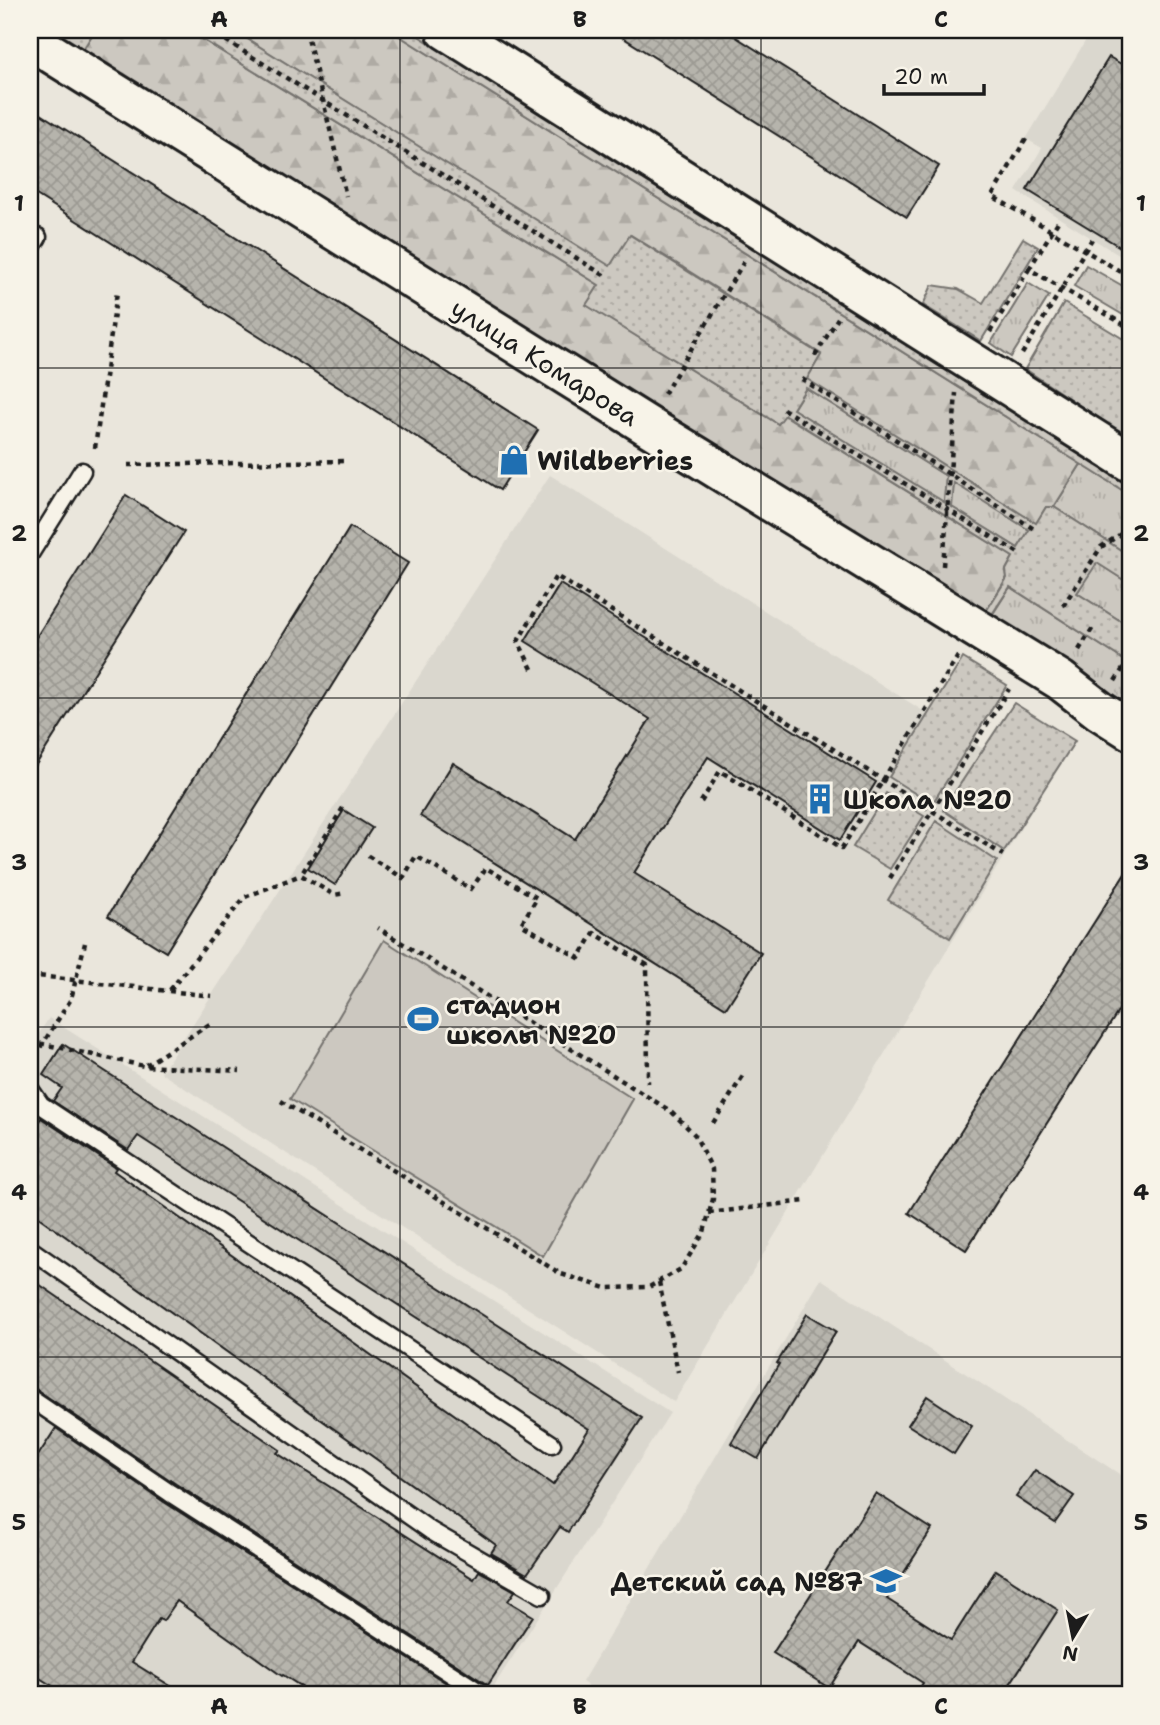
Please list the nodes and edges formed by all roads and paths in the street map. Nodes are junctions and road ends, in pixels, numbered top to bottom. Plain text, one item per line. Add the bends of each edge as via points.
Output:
1 (209, 30) edge
2 (306, 30) edge
3 (446, 30) edge
4 (30, 40) edge
5 (1026, 139) dead end
6 (347, 201) dead end
7 (1059, 220) dead end
8 (1052, 231) junction
9 (1092, 239) dead end
10 (1085, 251) junction
11 (745, 259) dead end
12 (1029, 269) junction
13 (607, 277) dead end
14 (1130, 277) edge
15 (1062, 288) junction
16 (117, 292) dead end
17 (840, 315) dead end
18 (1130, 328) edge
19 (987, 337) dead end
20 (815, 356) dead end
21 (1020, 358) dead end
22 (802, 379) dead end
23 (956, 387) dead end
24 (783, 409) dead end
25 (646, 425) junction
26 (95, 448) dead end
27 (345, 461) dead end
28 (1130, 462) edge
29 (128, 465) dead end
30 (82, 471) dead end
31 (950, 474) junction
32 (947, 509) junction
33 (1130, 528) edge
34 (1037, 531) dead end
35 (30, 554) edge
36 (1020, 554) dead end
37 (940, 606) junction
38 (1063, 606) dead end
39 (960, 653) dead end
40 (531, 669) dead end
41 (1012, 685) dead end
42 (1130, 730) edge
43 (883, 780) junction
44 (701, 802) dead end
45 (343, 808) dead end
46 (932, 811) junction
47 (1003, 855) dead end
48 (368, 856) dead end
49 (301, 875) junction
50 (890, 878) dead end
51 (346, 893) dead end
52 (378, 928) dead end
53 (85, 943) dead end
54 (30, 975) edge
55 (170, 990) junction
56 (212, 996) dead end
57 (213, 1022) dead end
58 (30, 1043) edge
59 (43, 1044) junction
60 (30, 1065) edge
61 (144, 1066) junction
62 (240, 1071) dead end
63 (743, 1076) dead end
64 (648, 1083) dead end
65 (30, 1089) edge
66 (281, 1101) dead end
67 (713, 1123) dead end
68 (805, 1201) dead end
69 (709, 1213) junction
70 (30, 1249) edge
71 (659, 1282) junction
72 (678, 1372) dead end
73 (30, 1398) edge
74 (552, 1444) dead end
75 (542, 1595) dead end
76 (484, 1695) edge

1 - 13 path
2 - 6 path
3 - 28 street
4 - 25 street, улица Комарова
5 - 8 path via 992,196
7 - 8 path
8 - 10 path
8 - 12 path
9 - 10 path
10 - 14 path
10 - 15 path
11 - 25 path
12 - 15 path
12 - 19 path
15 - 18 path
15 - 21 path
16 - 26 path
17 - 20 path
22 - 31 path
23 - 31 path
24 - 32 path
25 - 37 street, улица Комарова
27 - 29 path
30 - 35 lane
31 - 32 path
31 - 34 path
32 - 36 path
32 - 37 path
33 - 38 path via 1101,547
37 - 42 street, улица Комарова via 1060,680
39 - 43 path
40 - 43 path via 518,641 556,576
41 - 46 path
43 - 44 path via 842,848 720,771
43 - 46 path
45 - 49 path
46 - 47 path
46 - 50 path
48 - 64 path via 403,878 416,856 471,889 486,868 537,898 521,924 579,958 594,933 648,965
49 - 51 path via 334,895
49 - 55 path via 245,897
52 - 69 path via 672,1112 695,1135 712,1169
53 - 59 path via 71,999
54 - 55 path
55 - 56 path
57 - 61 path
58 - 59 path
59 - 60 path
59 - 61 path
61 - 62 path
63 - 67 path
65 - 74 lane via 41,1105
66 - 71 path via 561,1274 606,1288 649,1287
68 - 69 path
69 - 71 path via 704,1232 681,1269
70 - 75 lane via 431,1531
71 - 72 path
73 - 76 lane

